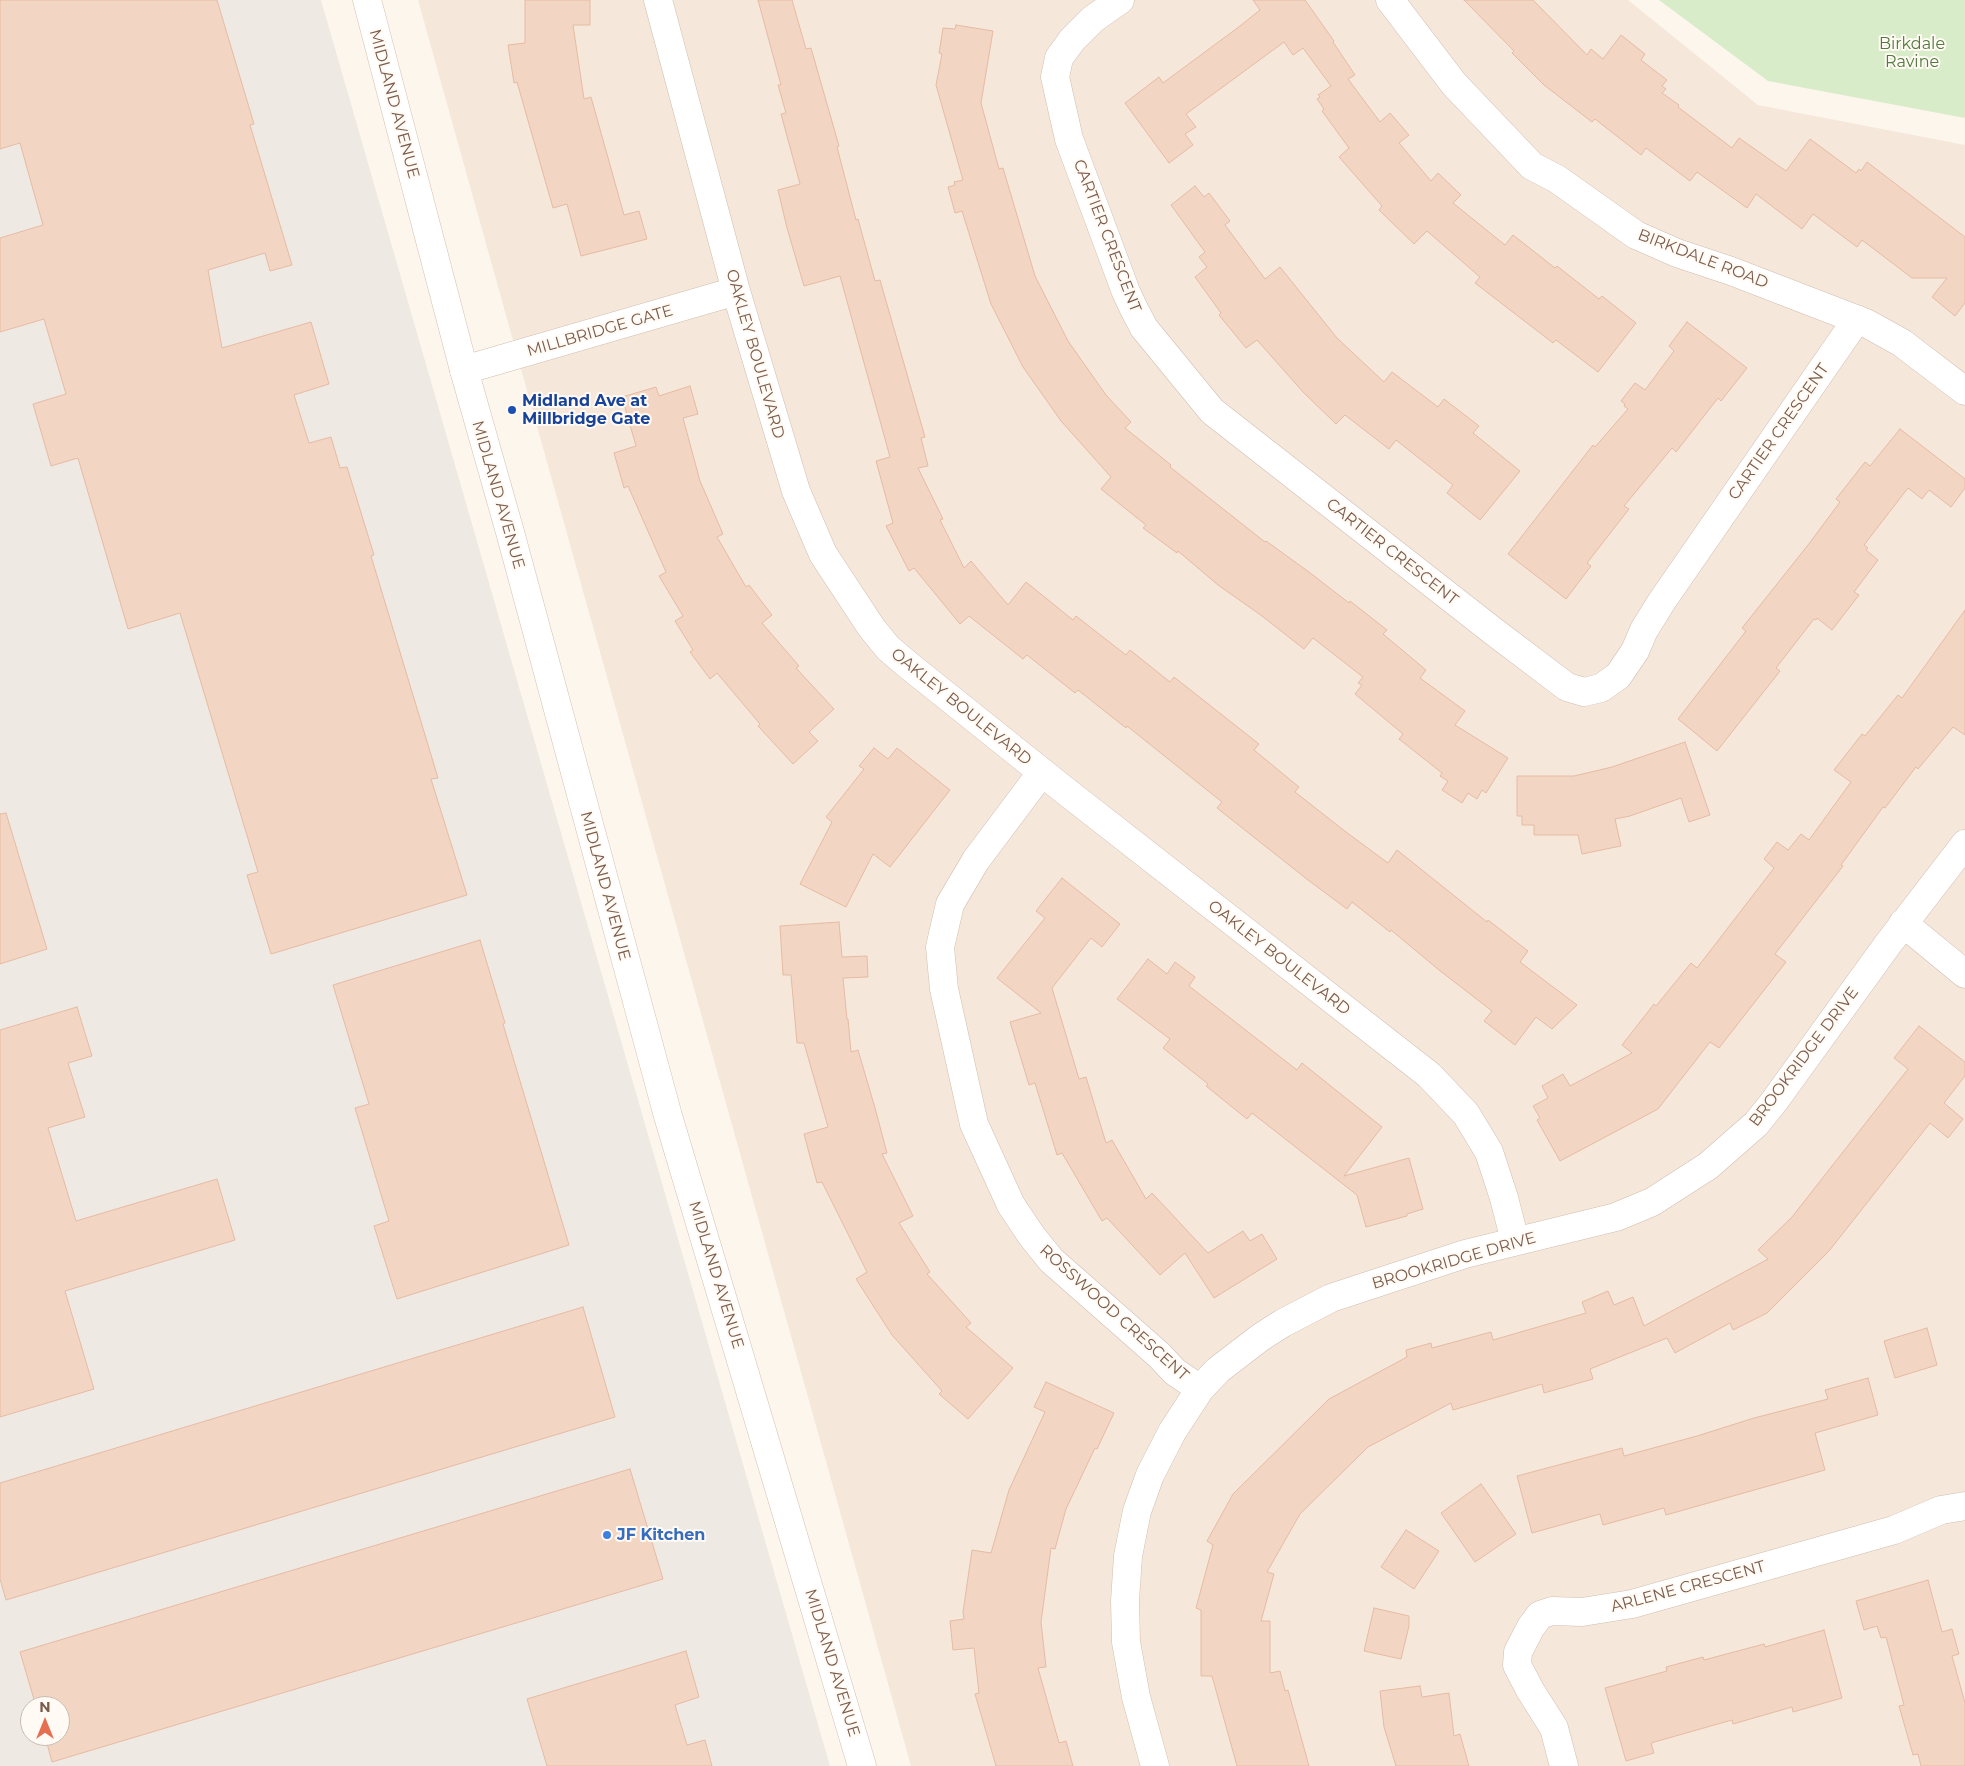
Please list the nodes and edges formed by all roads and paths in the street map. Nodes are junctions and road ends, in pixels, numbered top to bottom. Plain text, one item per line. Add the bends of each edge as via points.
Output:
1 (367, 0) edge
2 (658, 0) edge
3 (1120, 0) edge
4 (1390, 0) edge
5 (736, 291) junction
6 (1857, 319) junction
7 (464, 370) junction
8 (1965, 391) edge
9 (1042, 772) junction
10 (1965, 844) edge
11 (1903, 923) junction
12 (1965, 974) edge
13 (1515, 1241) junction
14 (1200, 1389) junction
15 (1965, 1506) edge
16 (862, 1766) edge
17 (1155, 1766) edge
18 (1564, 1766) edge

1 - 7 street, MIDLAND AVENUE
2 - 5 street, OAKLEY BOULEVARD
3 - 6 street, CARTIER CRESCENT via 1093,19 1072,40 1059,58 1054,76 1069,139 1126,292 1144,328 1212,411 1568,687 1584,692 1601,688 1618,676 1662,601
4 - 6 street, BIRKDALE ROAD via 1454,84 1532,166 1557,179 1636,235
5 - 7 street, MILLBRIDGE GATE
5 - 9 street, OAKLEY BOULEVARD via 796,491 823,554 888,648
6 - 8 street, BIRKDALE ROAD via 1902,343
7 - 16 street, MIDLAND AVENUE via 668,1116
9 - 13 street, OAKLEY BOULEVARD via 1429,1075 1466,1114 1489,1152
9 - 14 street, ROSSWOOD CRESCENT via 976,860 950,904 940,947 944,989 974,1124 1011,1205 1052,1260 1175,1372
10 - 11 street, BROOKRIDGE DRIVE
11 - 12 street
11 - 13 street, BROOKRIDGE DRIVE via 1773,1103 1756,1124 1708,1166 1652,1202 1616,1217
13 - 14 street, BROOKRIDGE DRIVE via 1331,1298 1261,1336 1218,1370
14 - 17 street, BROOKRIDGE DRIVE via 1172,1432 1150,1475 1131,1532 1128,1556 1126,1642 1136,1697
15 - 18 street, ARLENE CRESCENT via 1941,1510 1894,1530 1632,1604 1582,1612 1552,1611 1540,1615 1518,1652 1517,1665 1554,1728

